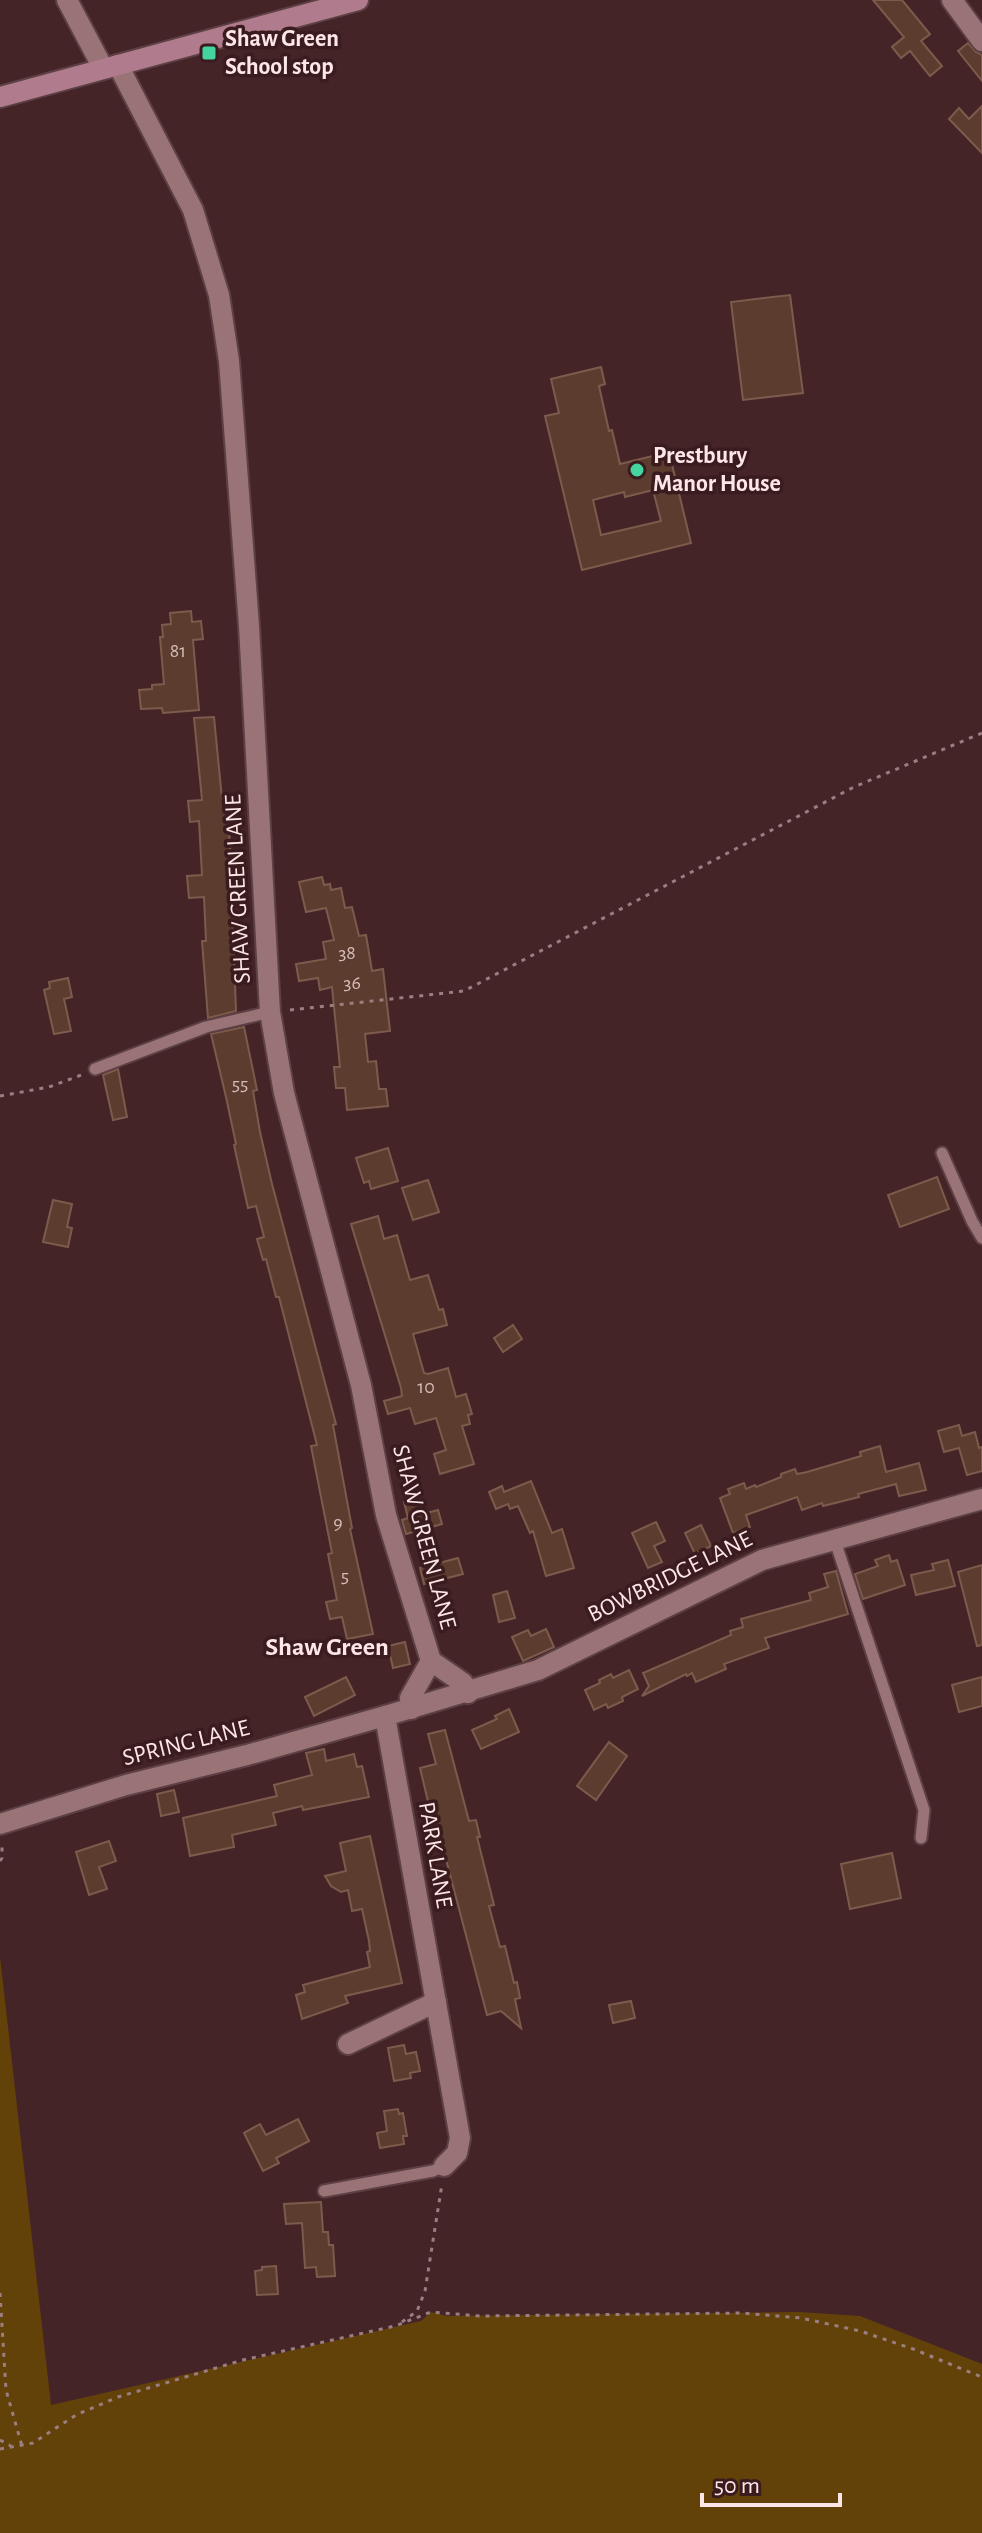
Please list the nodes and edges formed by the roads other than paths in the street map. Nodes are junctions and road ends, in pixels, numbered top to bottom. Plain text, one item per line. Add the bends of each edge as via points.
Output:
1 (67, 0) edge
2 (358, 0) edge
3 (952, 0) edge
4 (982, 41) edge
5 (110, 66) junction
6 (0, 97) edge
7 (270, 1012) junction
8 (95, 1069) road end
9 (942, 1153) dead end
10 (982, 1238) edge
11 (982, 1499) edge
12 (835, 1541) junction
13 (431, 1661) junction
14 (468, 1693) junction
15 (411, 1709) junction
16 (385, 1716) junction
17 (0, 1824) edge
18 (921, 1838) dead end
19 (436, 2002) junction
20 (348, 2044) dead end
21 (444, 2166) joint
22 (324, 2191) dead end

1 - 5 street, SHAW GREEN LANE
2 - 5 main road
3 - 4 street
5 - 6 main road
5 - 7 street, SHAW GREEN LANE via 193,210 219,295 229,361 249,626
7 - 8 lane via 206,1027
7 - 13 street, SHAW GREEN LANE via 284,1093 361,1385 386,1515
9 - 10 lane
11 - 12 street, BOWBRIDGE LANE
12 - 14 street, BOWBRIDGE LANE via 762,1560 538,1670
12 - 18 lane via 924,1810
13 - 14 street via 463,1683
13 - 15 street, SHAW GREEN LANE via 410,1698
14 - 15 street, BOWBRIDGE LANE
15 - 16 street, BOWBRIDGE LANE
16 - 17 street, SPRING LANE
16 - 19 street, PARK LANE
19 - 20 street
19 - 21 street, PARK LANE via 460,2138 457,2153
21 - 22 lane

